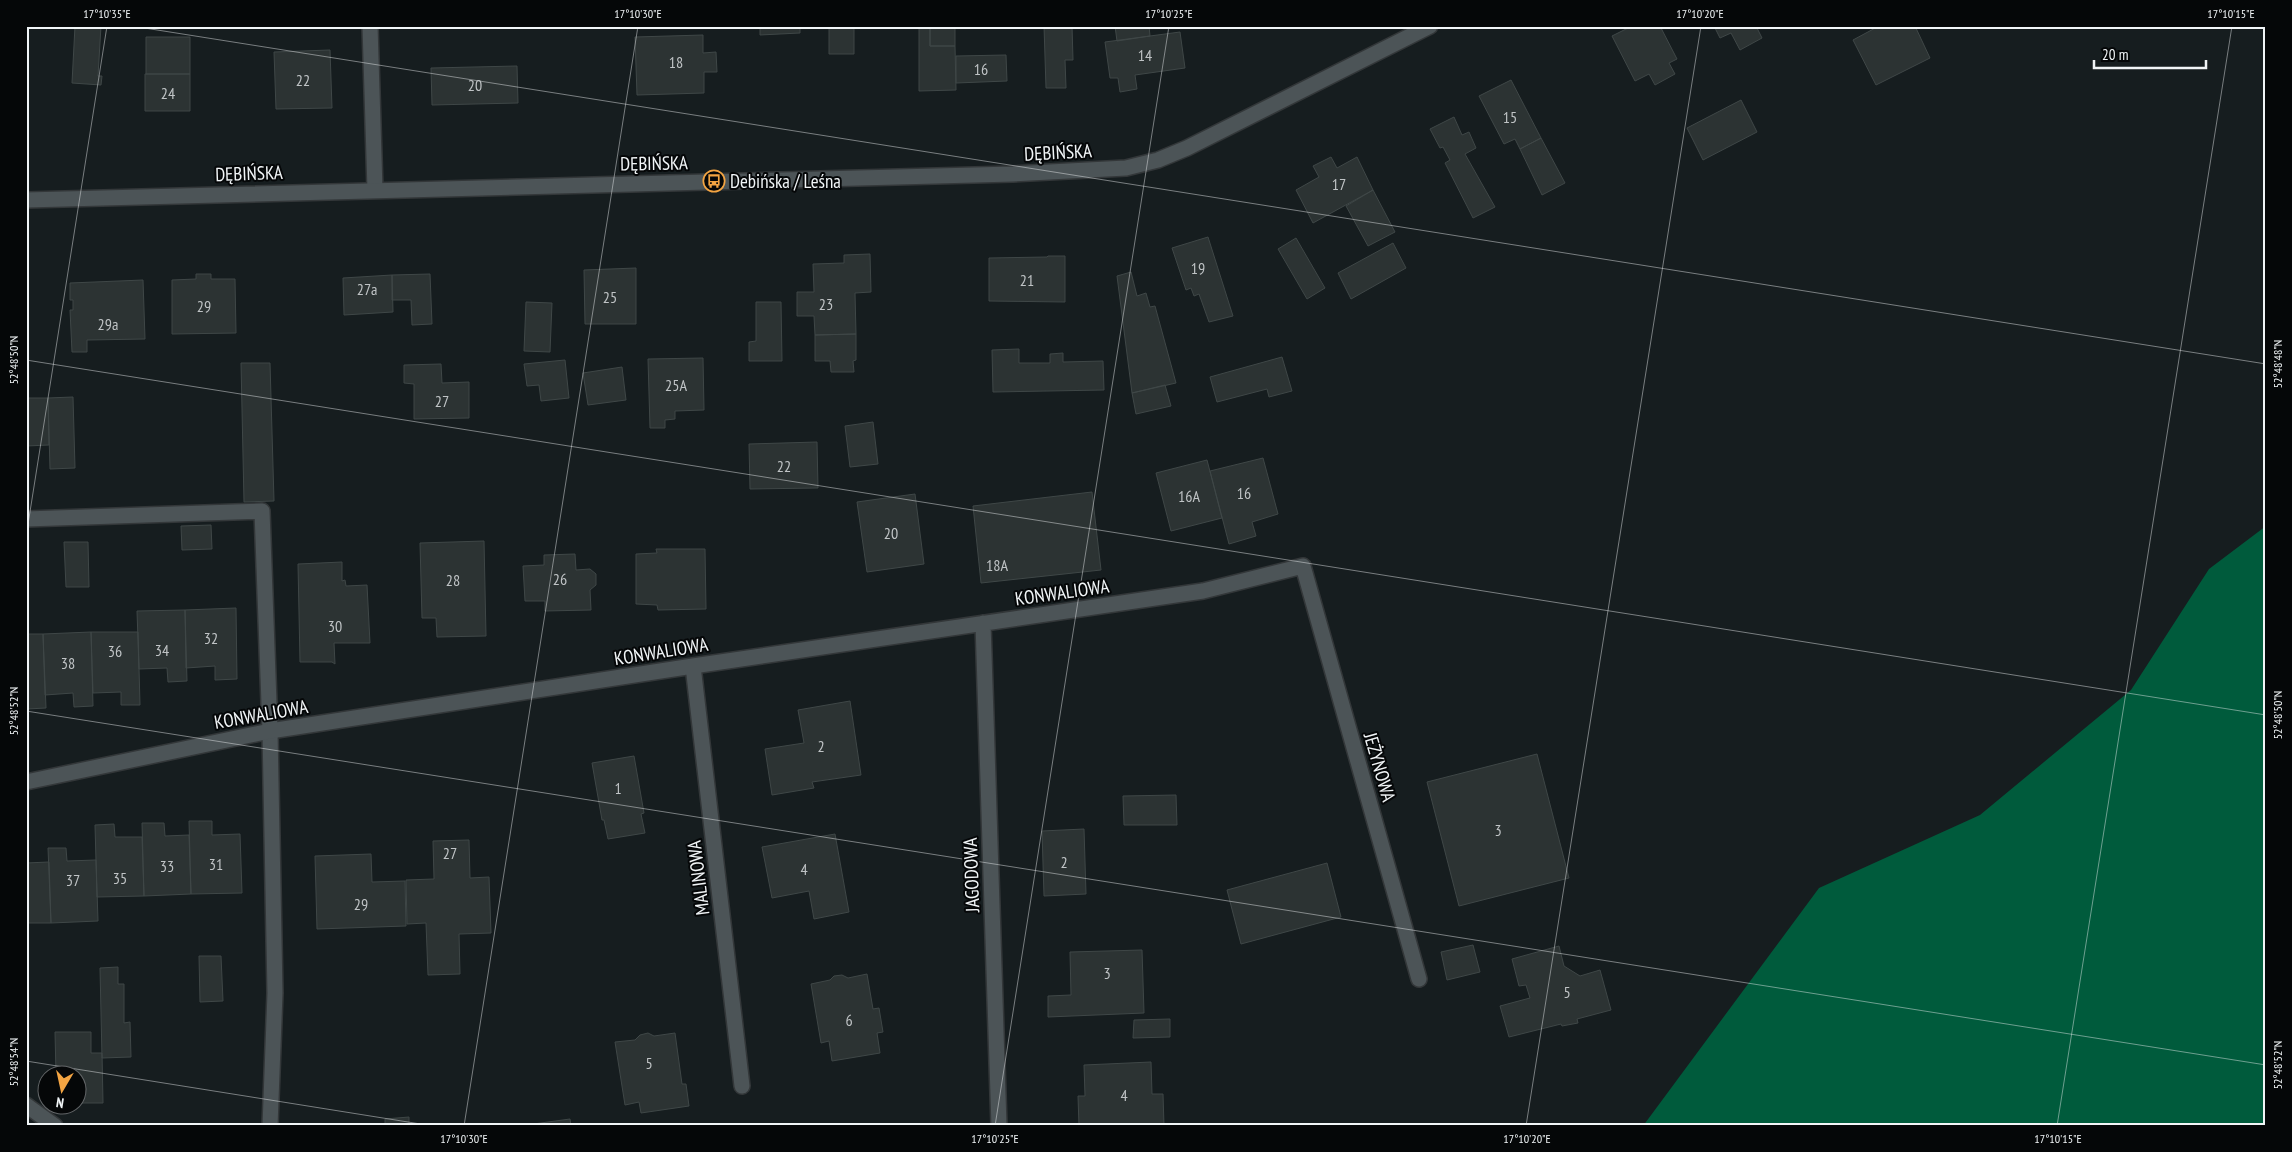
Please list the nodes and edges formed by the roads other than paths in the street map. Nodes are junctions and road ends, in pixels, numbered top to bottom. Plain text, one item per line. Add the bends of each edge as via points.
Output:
1 (370, 26) edge
2 (1430, 26) edge
3 (374, 190) junction
4 (26, 200) edge
5 (26, 519) edge
6 (1303, 566) joint
7 (983, 623) junction
8 (693, 666) junction
9 (270, 731) junction
10 (26, 782) edge
11 (1418, 979) dead end
12 (742, 1086) dead end
13 (26, 1105) edge
14 (55, 1126) edge
15 (270, 1126) edge
16 (999, 1126) edge

1 - 3 street
2 - 3 street, DĘBIŃSKA via 1194,145 1158,160 1126,168 1013,174
3 - 4 street, DĘBIŃSKA
5 - 9 street via 262,511
6 - 7 street, KONWALIOWA via 1204,592
6 - 11 street, JEŻYNOWA
7 - 8 street, KONWALIOWA
7 - 16 street, JAGODOWA
8 - 9 street, KONWALIOWA
8 - 12 street, MALINOWA
9 - 10 street, KONWALIOWA
9 - 15 street via 275,994
13 - 14 street

